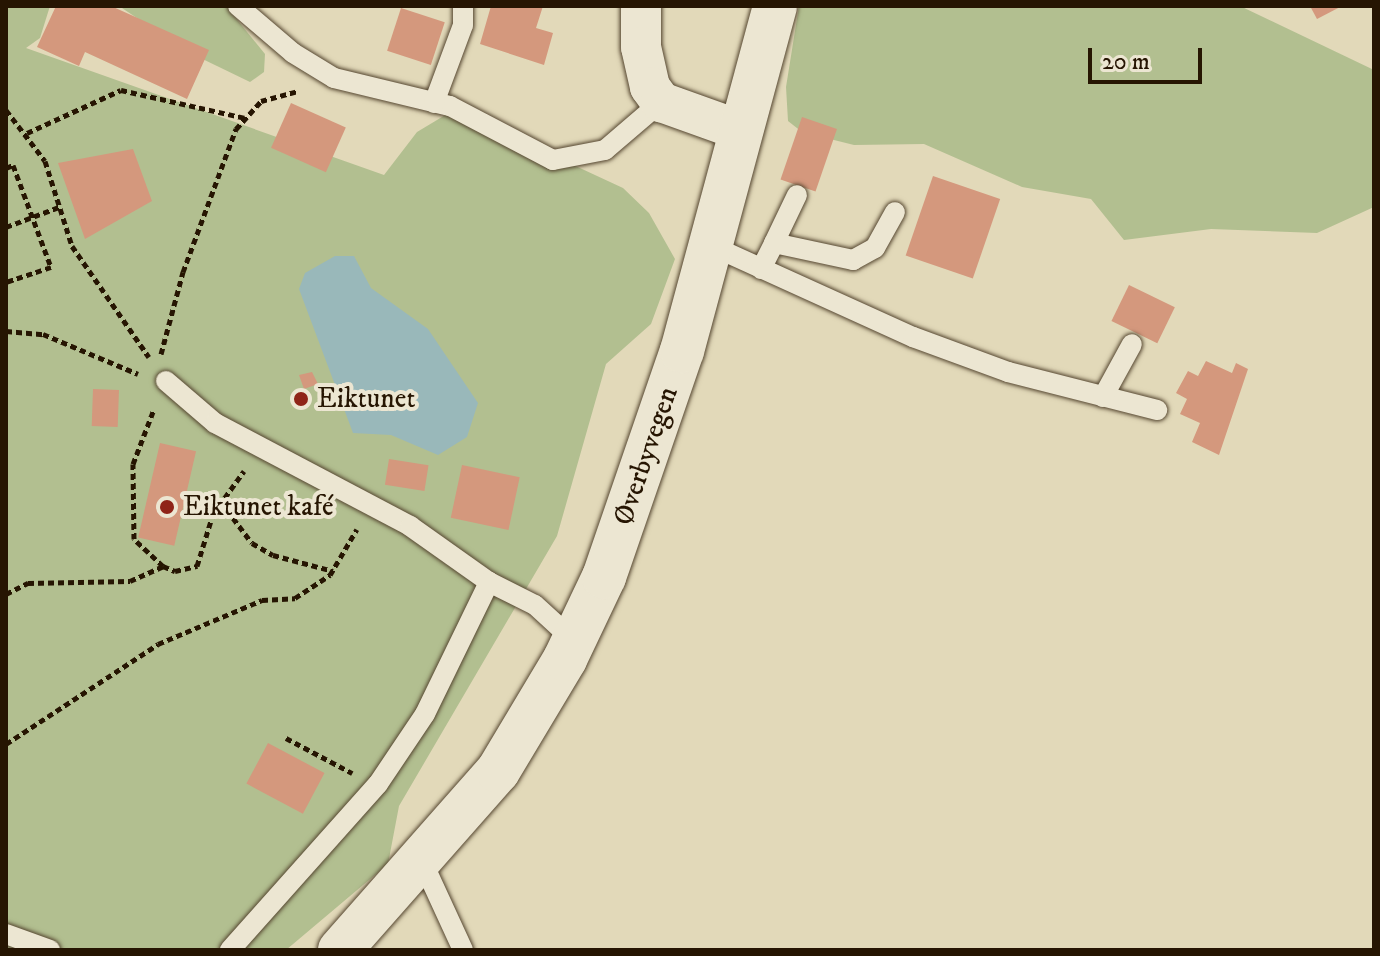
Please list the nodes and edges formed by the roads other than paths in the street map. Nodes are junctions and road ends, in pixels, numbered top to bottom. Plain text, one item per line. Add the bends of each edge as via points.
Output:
1 (238, 6) edge
2 (463, 6) edge
3 (775, 6) edge
4 (642, 7) edge
5 (661, 102) junction
6 (434, 103) junction
7 (742, 131) junction
8 (797, 195) dead end
9 (895, 212) dead end
10 (774, 243) junction
11 (710, 245) junction
12 (761, 269) junction
13 (1132, 344) dead end
14 (166, 381) road end
15 (1103, 397) junction
16 (1157, 410) dead end
17 (489, 582) junction
18 (571, 638) junction
19 (423, 863) junction
20 (6, 934) edge
21 (50, 950) edge
22 (230, 950) edge
23 (340, 950) edge
24 (463, 950) edge

1 - 6 lane via 293,53 354,86
2 - 6 lane via 463,25
3 - 7 main road, Øverbyvegen
4 - 5 street via 641,47 650,87
5 - 6 lane via 605,150 564,160
5 - 7 street
7 - 11 main road, Øverbyvegen
8 - 10 lane
9 - 10 lane via 875,248 853,260
10 - 12 lane
11 - 12 lane
11 - 18 main road, Øverbyvegen via 645,464 604,577
12 - 15 lane via 913,337 1008,372
13 - 15 lane
14 - 17 lane via 215,423 410,526
15 - 16 lane
17 - 18 lane via 535,605
17 - 22 lane via 425,714 378,784
18 - 19 main road, Øverbyvegen via 498,771
19 - 23 main road, Øverbyvegen
19 - 24 lane
20 - 21 lane

